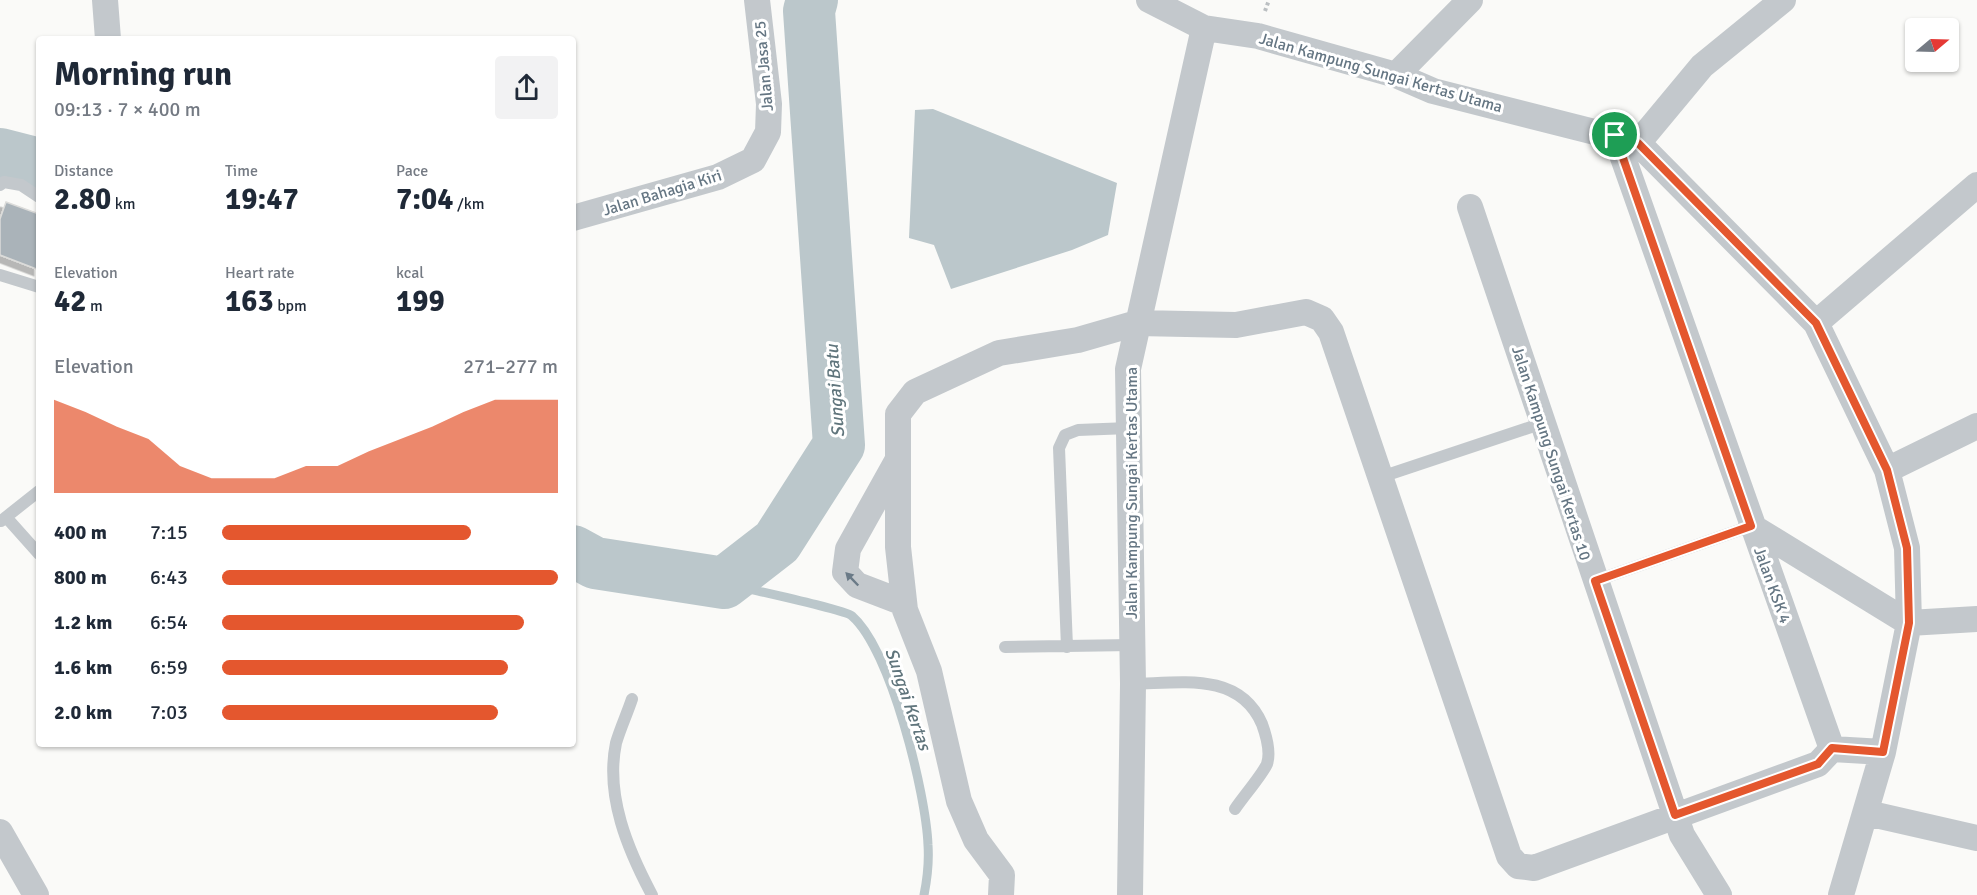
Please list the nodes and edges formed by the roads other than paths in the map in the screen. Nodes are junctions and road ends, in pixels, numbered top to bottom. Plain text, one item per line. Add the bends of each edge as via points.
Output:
1 (105, 0) edge
2 (757, 0) edge
3 (1149, 0) edge
4 (1470, 0) edge
5 (1783, 0) edge
6 (1204, 28) junction
7 (108, 36) edge
8 (1396, 75) junction
9 (768, 132) joint
10 (1627, 139) junction
11 (0, 185) edge
12 (1977, 185) edge
13 (36, 194) edge
14 (1470, 207) dead end
15 (576, 217) edge
16 (0, 275) edge
17 (36, 286) edge
18 (1137, 323) junction
19 (1816, 323) junction
20 (1543, 423) junction
21 (1977, 426) edge
22 (1129, 428) junction
23 (897, 460) junction
24 (1887, 470) junction
25 (1381, 477) junction
26 (36, 493) edge
27 (3, 519) edge
28 (1751, 526) junction
29 (36, 551) edge
30 (1595, 581) junction
31 (904, 603) junction
32 (1977, 619) edge
33 (1909, 623) junction
34 (1132, 645) junction
35 (1005, 647) dead end
36 (1067, 647) junction
37 (1133, 684) junction
38 (632, 699) dead end
39 (1832, 748) junction
40 (1883, 752) junction
41 (1235, 809) dead end
42 (1867, 813) junction
43 (1675, 815) junction
44 (0, 832) edge
45 (1977, 838) edge
46 (36, 895) edge
47 (652, 895) edge
48 (1001, 895) edge
49 (1130, 895) edge
50 (1719, 895) edge
51 (1841, 895) edge

1 - 7 street
2 - 9 street, Jalan Jasa 25 via 769,104
3 - 6 street, Jalan Kampung Sungai Kertas Utama
4 - 8 street
5 - 10 street via 1702,66
6 - 8 street, Jalan Kampung Sungai Kertas Utama via 1258,36
6 - 18 street, Jalan Kampung Sungai Kertas Utama
8 - 10 street, Jalan Kampung Sungai Kertas Utama via 1433,91
9 - 15 street, Jalan Bahagia Kiri via 753,160 718,177
10 - 19 street
10 - 28 street, Jalan KSK 4
11 - 13 lane via 21,185
12 - 19 street
14 - 20 street, Jalan Kampung Sungai Kertas 10
16 - 17 lane
18 - 22 street, Jalan Kampung Sungai Kertas Utama via 1128,369
18 - 23 street via 1078,340 999,353 915,392 898,414
18 - 25 street via 1236,325 1306,312 1322,319 1331,332
19 - 24 street
20 - 25 lane
20 - 30 street, Jalan Kampung Sungai Kertas 10
21 - 24 street
22 - 34 street, Jalan Kampung Sungai Kertas Utama
22 - 36 lane via 1078,430 1065,435 1059,448
23 - 31 street via 898,547
31 -> 23 street via 857,585 845,572 848,549
24 - 33 street via 1907,548
25 - 43 street via 1505,844 1518,866 1534,868
26 - 27 lane
27 - 29 lane
28 - 30 lane
28 - 33 street
28 - 39 street, Jalan KSK 4
30 - 43 street, Jalan Kampung Sungai Kertas 10
31 - 48 street via 929,671 959,801 976,840 1002,875
32 - 33 street
33 - 40 street
34 - 36 lane
34 - 37 street, Jalan Kampung Sungai Kertas Utama
35 - 36 lane
37 - 41 lane via 1213,683 1232,690 1257,712 1267,737 1267,764
37 - 49 street, Jalan Kampung Sungai Kertas Utama
38 - 47 lane via 616,744 614,790 629,851
39 - 40 street
39 - 43 street via 1818,764
40 - 42 street
42 - 45 street
42 - 51 street
43 - 50 street, Jalan Kampung Sungai Kertas 10 via 1682,835
44 - 46 street

